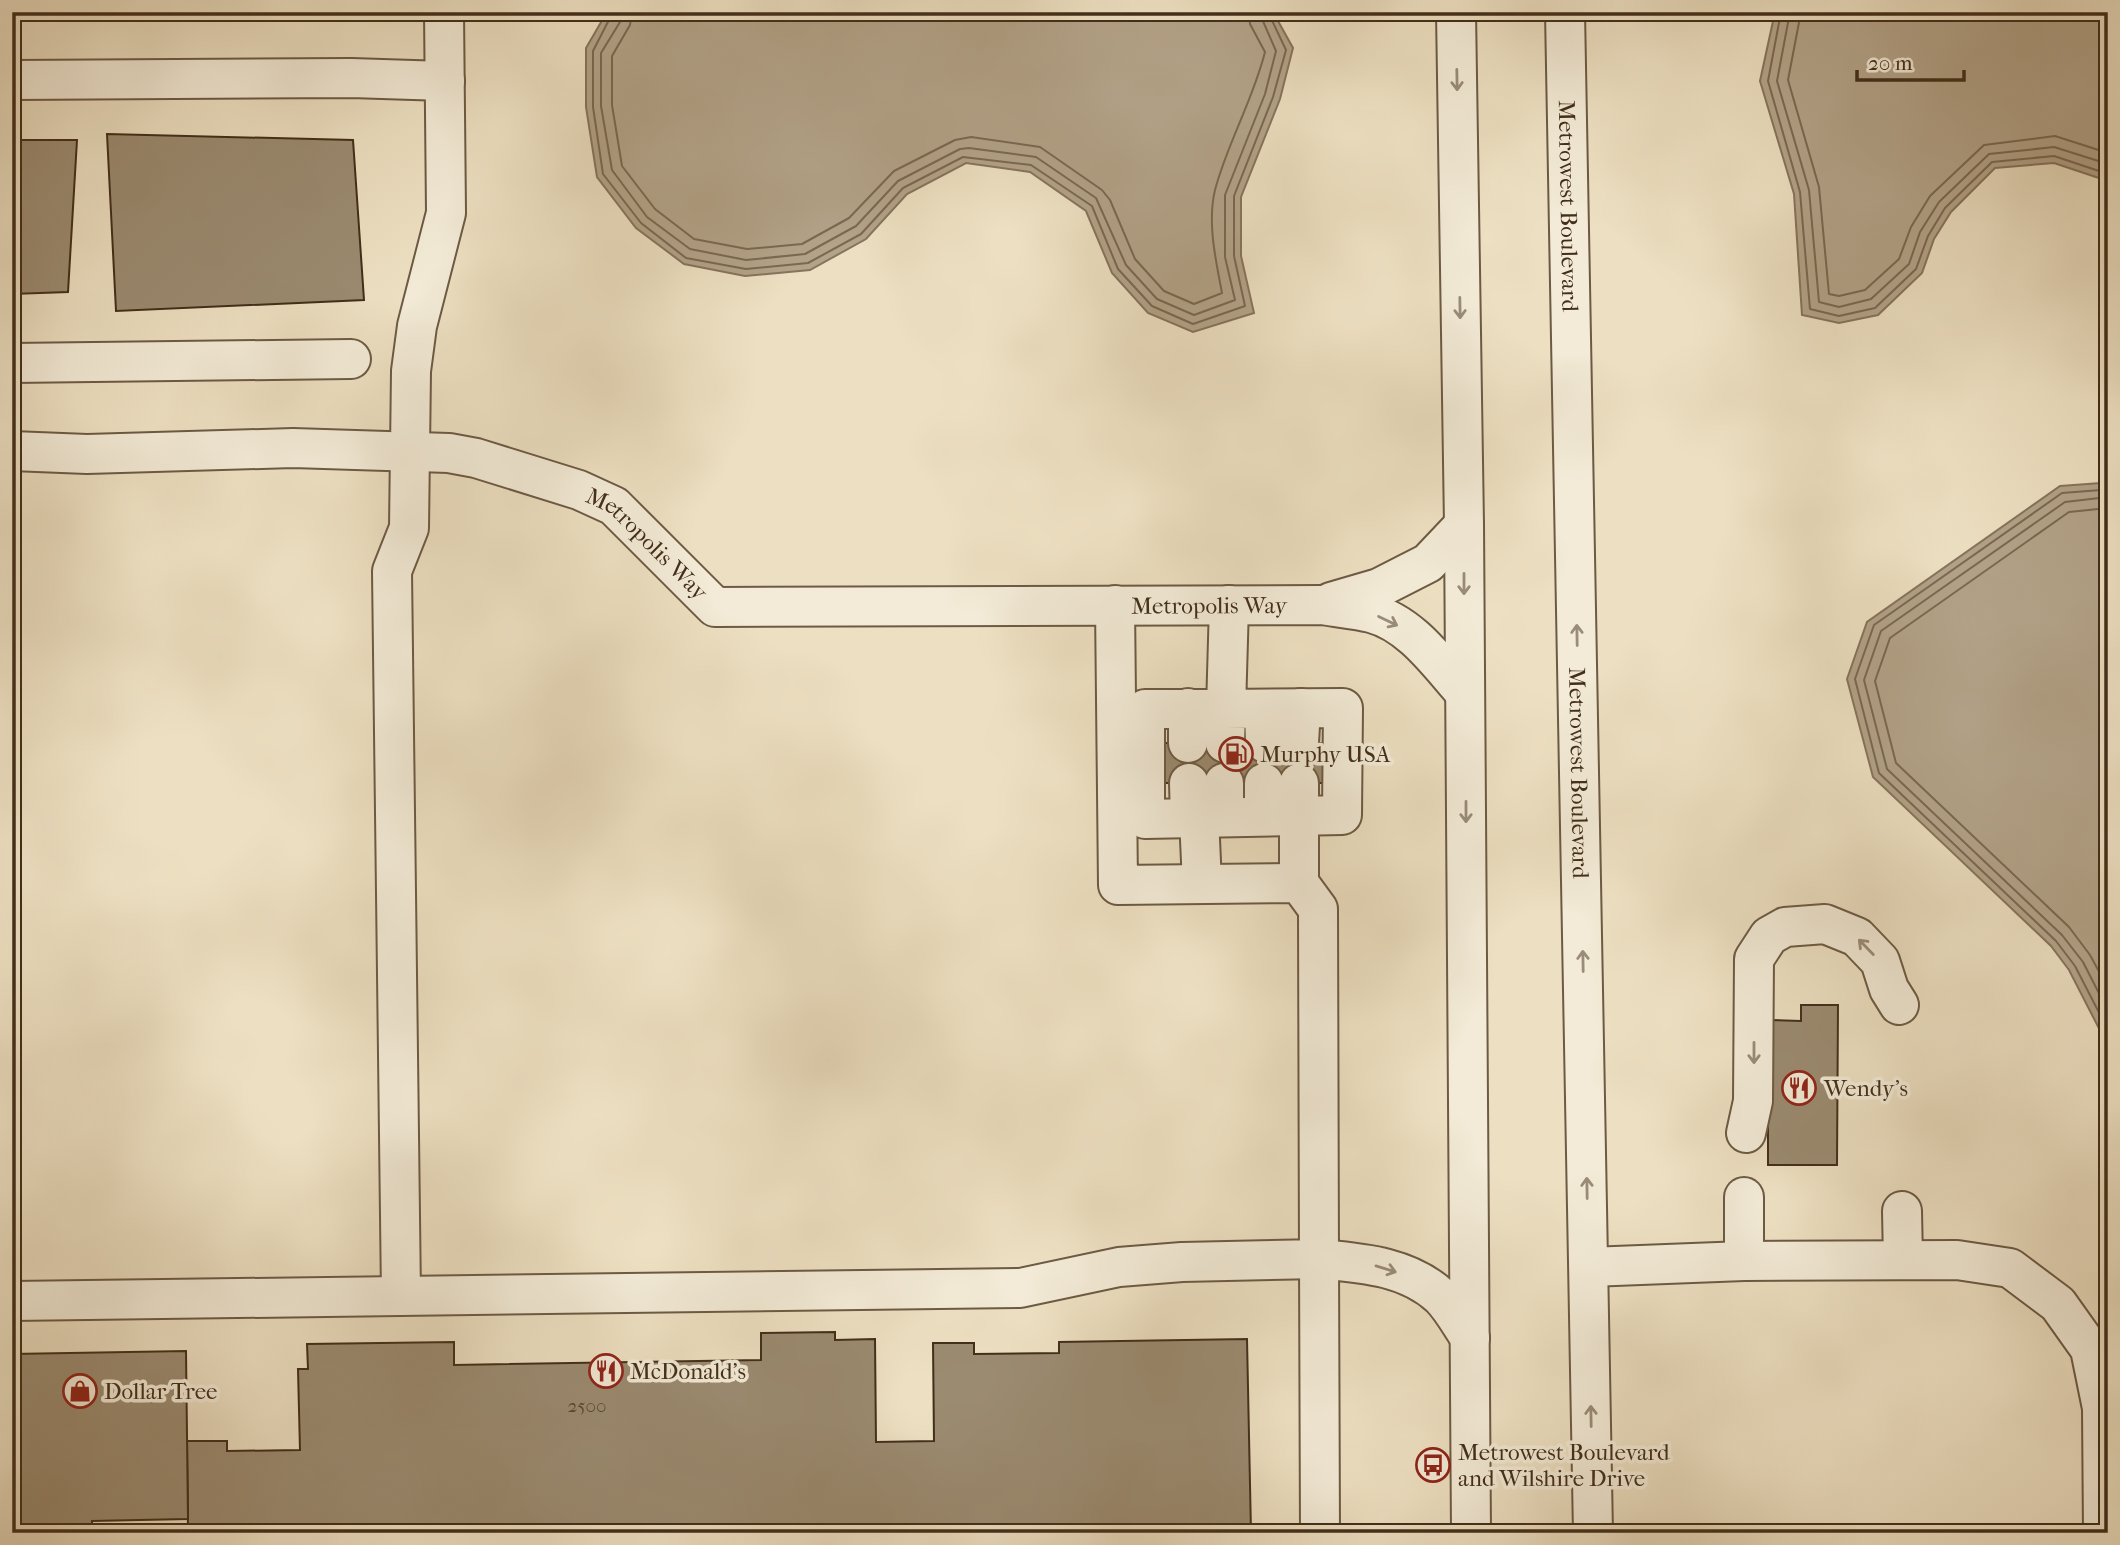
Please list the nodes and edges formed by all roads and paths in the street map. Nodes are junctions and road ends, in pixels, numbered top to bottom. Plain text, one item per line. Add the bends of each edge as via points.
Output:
1 (444, 12) edge
2 (1456, 12) edge
3 (1565, 12) edge
4 (12, 80) edge
5 (445, 81) junction
6 (351, 359) dead end
7 (12, 363) edge
8 (12, 451) edge
9 (409, 452) junction
10 (1464, 525) junction
11 (1229, 605) junction
12 (1322, 605) junction
13 (1115, 606) junction
14 (1465, 693) junction
15 (1207, 726) junction
16 (1281, 798) junction
17 (1205, 803) junction
18 (1299, 883) junction
19 (1202, 884) junction
20 (1899, 1005) dead end
21 (1746, 1133) dead end
22 (1744, 1197) dead end
23 (1902, 1211) dead end
24 (1319, 1259) junction
25 (1903, 1260) junction
26 (1744, 1261) junction
27 (1589, 1267) junction
28 (401, 1296) junction
29 (12, 1301) edge
30 (1470, 1338) junction
31 (1320, 1533) edge
32 (1471, 1533) edge
33 (1593, 1533) edge
34 (2103, 1533) edge

1 - 5 street
2 -> 10 street
27 -> 3 street, Metrowest Boulevard
4 - 5 street
5 - 9 street via 446,214 416,326
6 - 7 street
8 - 9 street, Metropolis Way via 293,448
9 - 13 street, Metropolis Way via 476,458 579,490 614,506 715,607
9 - 28 street via 409,528 392,571
10 - 12 street via 1427,562 1379,588
10 -> 14 street
11 - 12 street, Metropolis Way
11 - 13 street, Metropolis Way
11 - 15 street
12 -> 14 street via 1373,613 1398,625 1418,640
13 - 19 street via 1118,885
14 -> 30 street
15 - 16 street via 1282,726 1343,708 1342,815
15 - 17 street via 1145,709 1145,819
16 - 17 street
16 - 18 street
17 - 19 street
18 - 19 street
18 - 24 street via 1318,909
20 -> 21 street via 1880,961 1857,937 1825,924 1785,927 1769,936 1754,959 1753,1101
22 - 26 street
23 - 25 street
24 - 28 street via 1119,1267 1020,1288
24 -> 30 street via 1368,1263 1414,1277 1442,1298
24 - 31 street
25 - 26 street
25 - 34 street via 1957,1260 2010,1268 2058,1304 2090,1349 2102,1408
26 - 27 street
33 -> 27 street, Metrowest Boulevard
28 - 29 street
30 - 32 street

